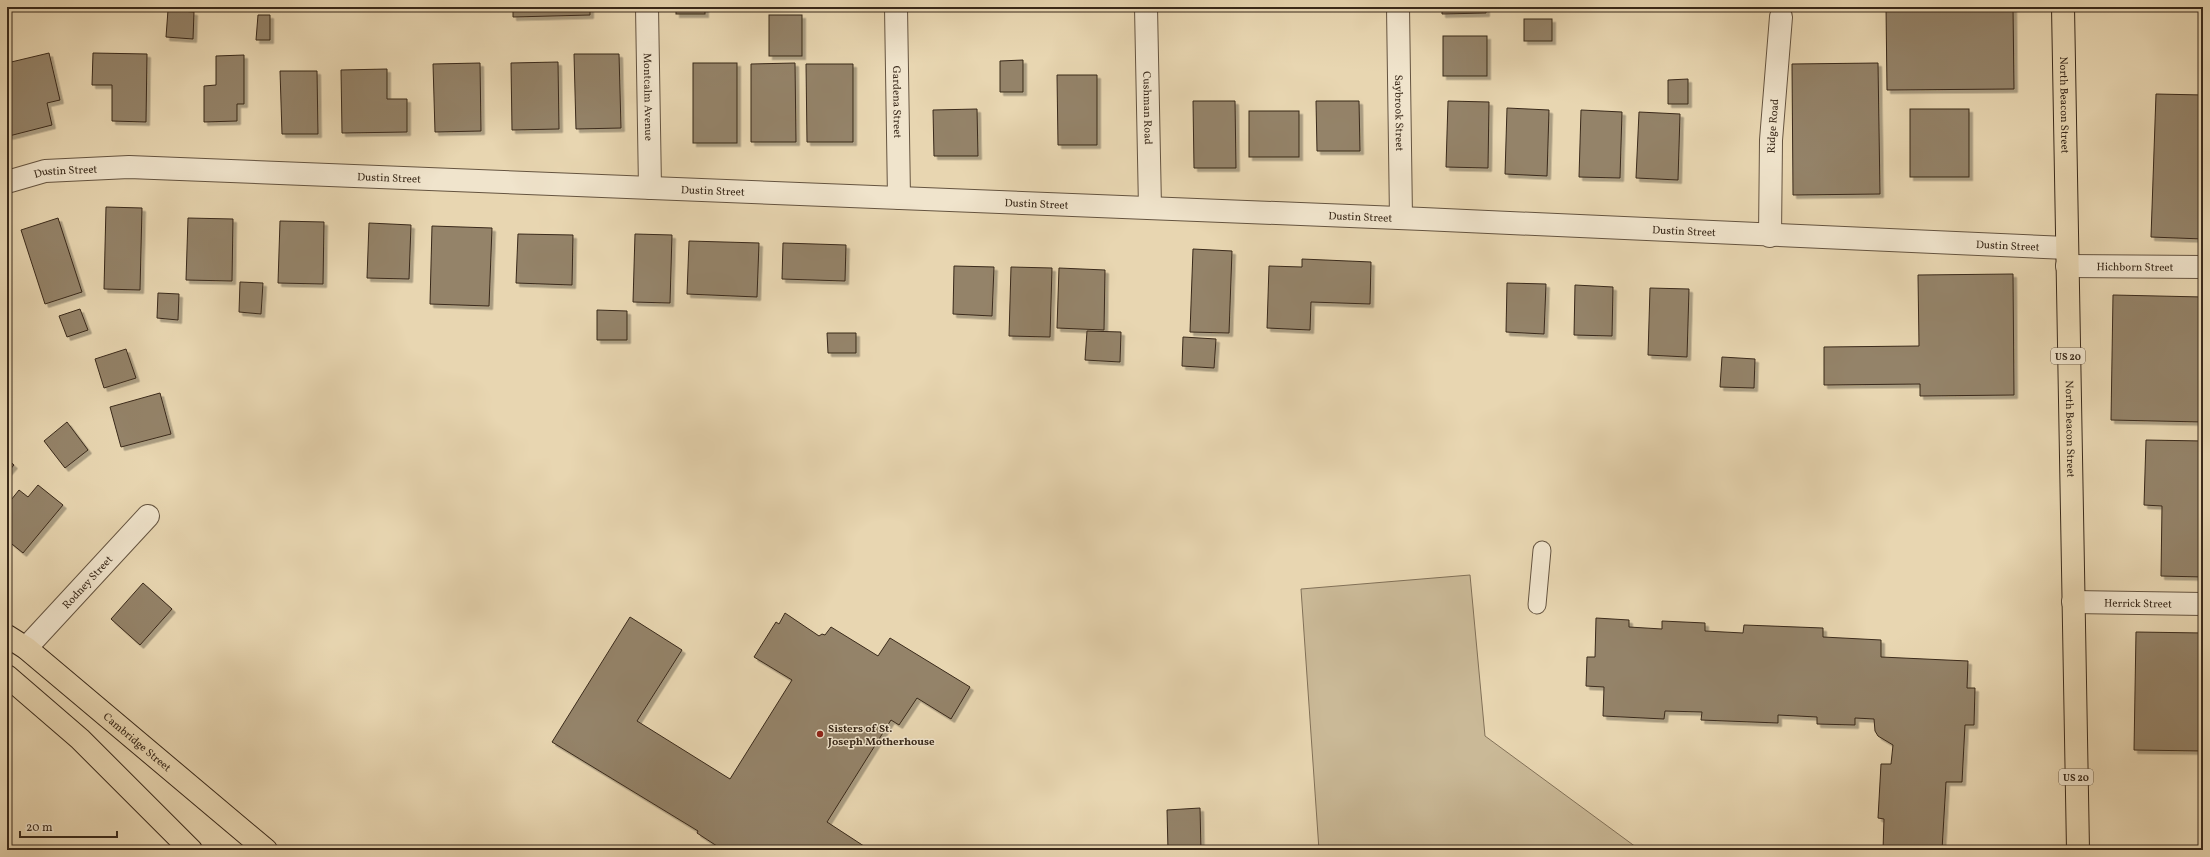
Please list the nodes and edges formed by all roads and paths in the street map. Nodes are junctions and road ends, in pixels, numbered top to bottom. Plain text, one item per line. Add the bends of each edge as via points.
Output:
1 (647, 7) edge
2 (896, 7) edge
3 (1146, 7) edge
4 (1398, 7) edge
5 (2063, 7) edge
6 (1782, 17) dead end
7 (7, 182) edge
8 (650, 188) junction
9 (899, 198) junction
10 (1150, 208) junction
11 (1401, 218) junction
12 (1770, 236) junction
13 (2067, 257) junction
14 (2203, 267) edge
15 (148, 516) dead end
16 (1542, 550) dead end
17 (2073, 602) junction
18 (2203, 604) edge
19 (1537, 606) dead end
20 (7, 636) edge
21 (26, 648) junction
22 (7, 676) edge
23 (191, 850) edge
24 (266, 850) edge
25 (2078, 850) edge

1 - 8 street, Montcalm Avenue
2 - 9 street, Gardena Street
3 - 10 street, Cushman Road
4 - 11 street, Saybrook Street
5 - 13 main road, North Beacon Street / US 20
6 - 12 street, Ridge Road via 1771,140
7 - 8 street, Dustin Street via 45,171 128,167
8 - 9 street, Dustin Street
9 - 10 street, Dustin Street
10 - 11 street, Dustin Street
11 - 12 street, Dustin Street
12 - 13 street, Dustin Street
13 - 14 street, Hichborn Street
13 - 17 main road, North Beacon Street / US 20
15 - 21 street, Rodney Street
16 - 19 lane
17 - 18 street, Herrick Street
17 - 25 main road, North Beacon Street / US 20
20 - 21 main road, Cambridge Street
21 - 24 main road, Cambridge Street
22 - 23 main road via 80,740

